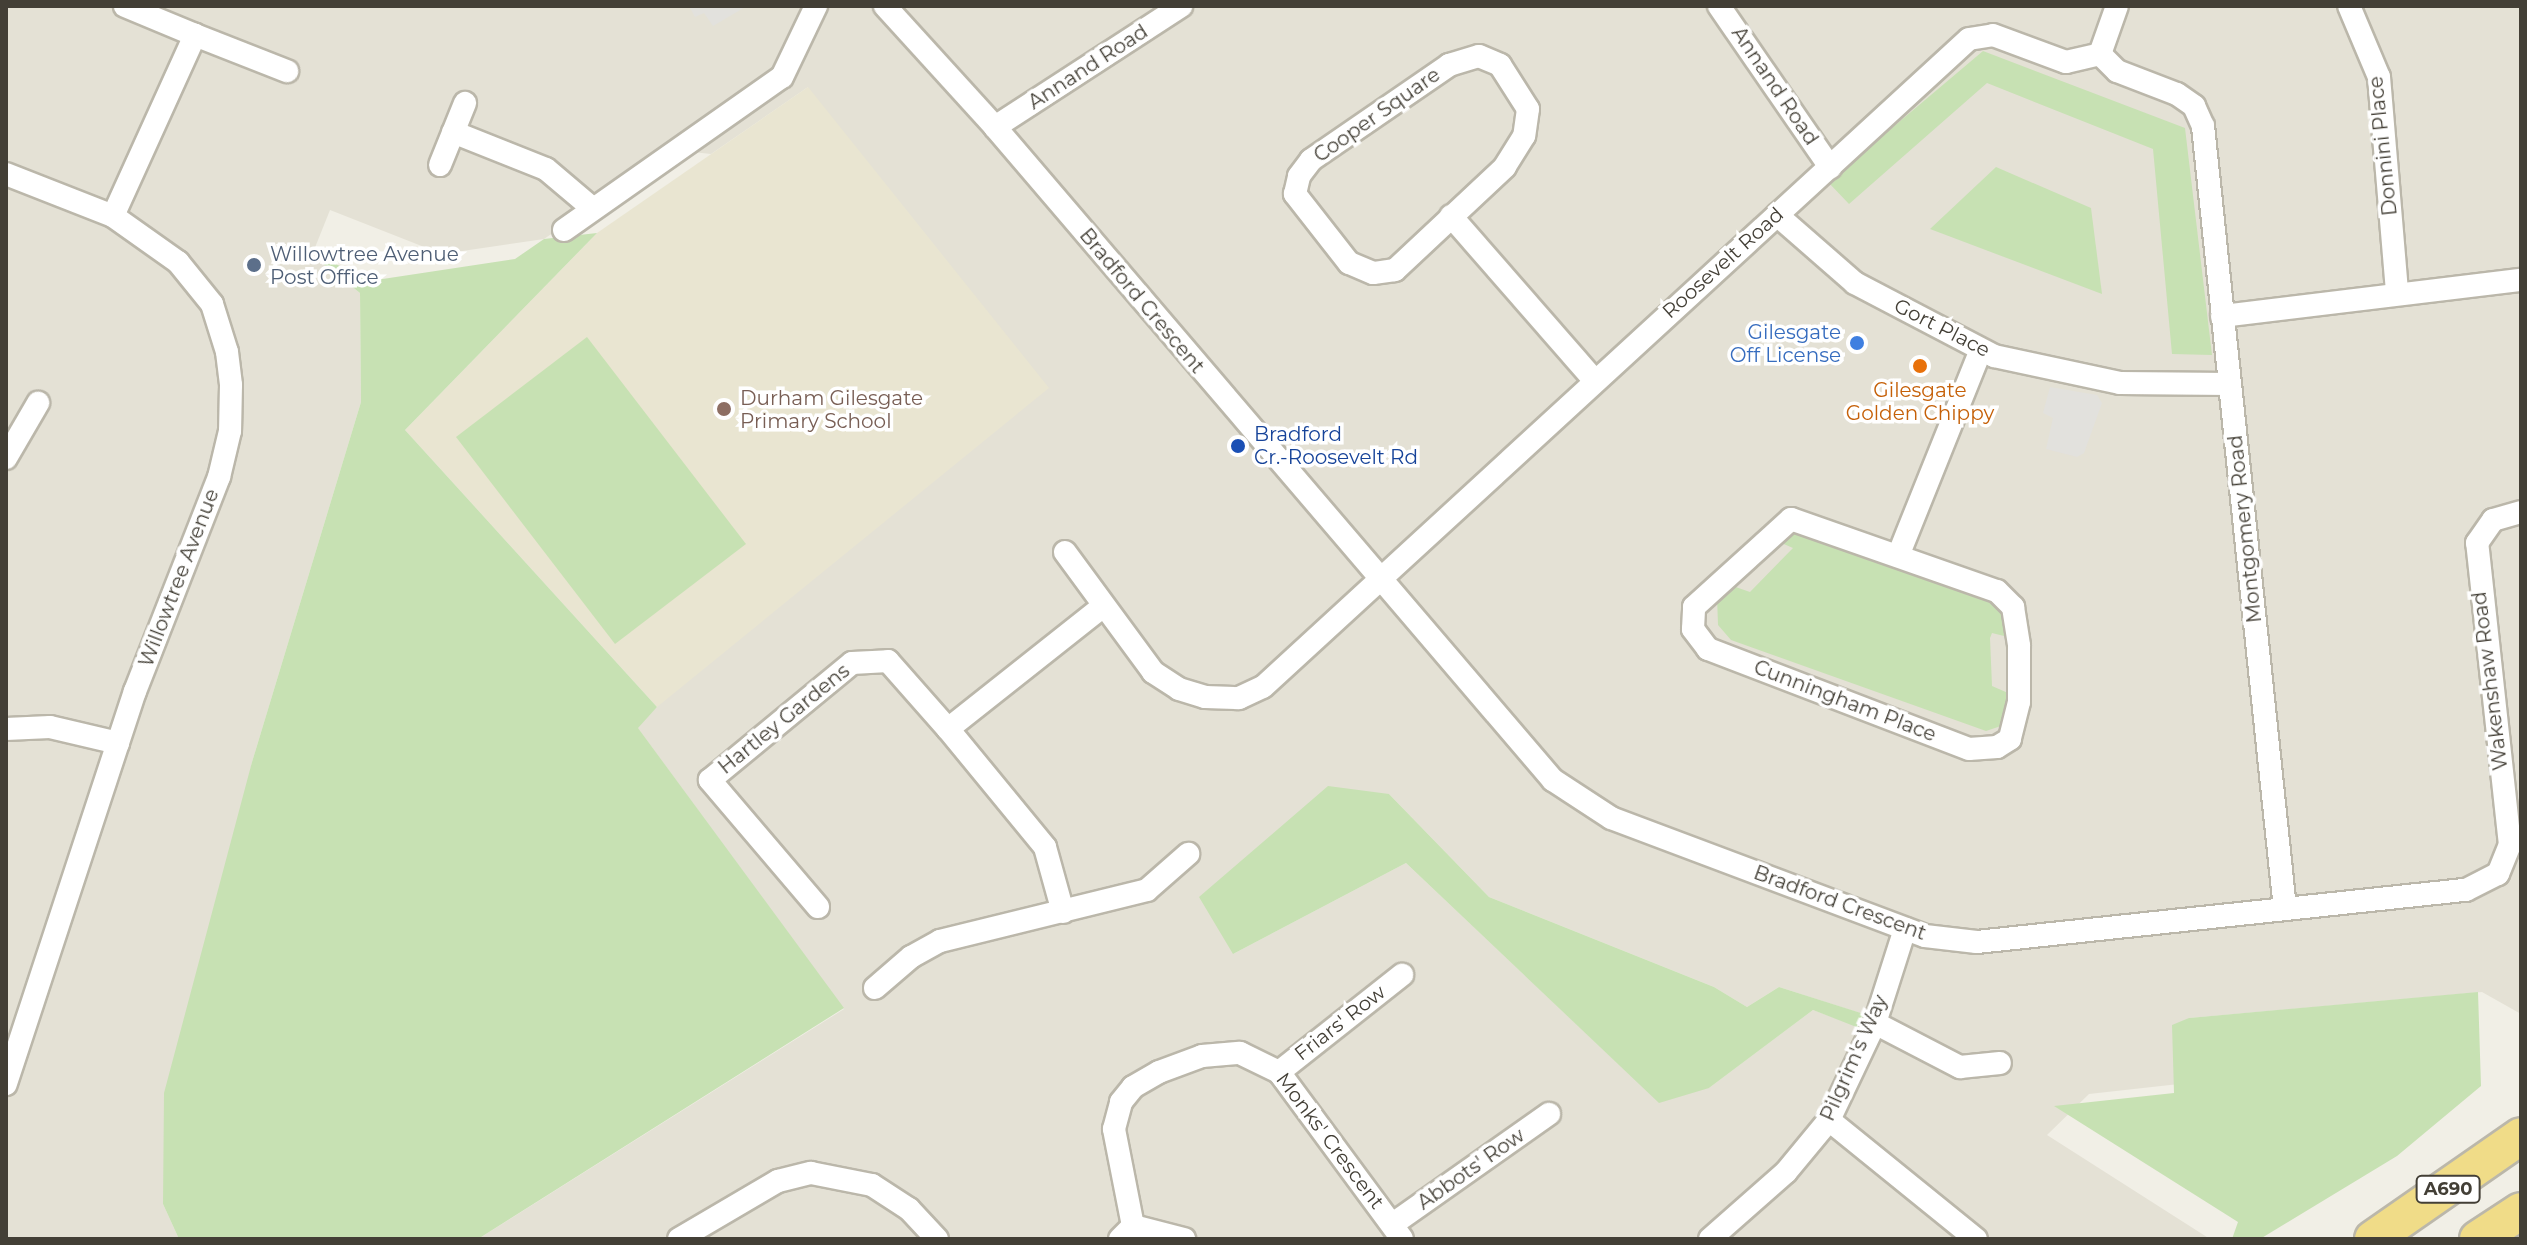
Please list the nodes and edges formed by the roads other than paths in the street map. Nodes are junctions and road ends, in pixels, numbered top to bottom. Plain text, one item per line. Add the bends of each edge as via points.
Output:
1 (125, 6) edge
2 (816, 6) edge
3 (1181, 6) edge
4 (1719, 6) edge
5 (2117, 6) edge
6 (2349, 6) edge
7 (894, 12) edge
8 (195, 35) junction
9 (2100, 54) junction
10 (287, 71) dead end
11 (465, 103) dead end
12 (995, 127) junction
13 (453, 132) junction
14 (440, 165) dead end
15 (1830, 167) junction
16 (6, 174) edge
17 (591, 207) junction
18 (1777, 215) junction
19 (113, 216) junction
20 (1451, 216) junction
21 (564, 230) dead end
22 (2521, 280) edge
23 (2397, 292) junction
24 (2222, 316) junction
25 (1981, 350) junction
26 (1593, 379) junction
27 (2230, 384) junction
28 (38, 403) dead end
29 (6, 458) edge
30 (2521, 512) edge
31 (1065, 552) dead end
32 (1898, 556) junction
33 (1381, 584) junction
34 (1102, 607) junction
35 (6, 729) edge
36 (948, 729) junction
37 (118, 743) junction
38 (1188, 854) dead end
39 (2498, 874) joint
40 (818, 907) dead end
41 (2285, 909) junction
42 (1063, 912) junction
43 (1905, 929) junction
44 (1402, 975) dead end
45 (875, 988) dead end
46 (1875, 1023) junction
47 (2000, 1063) dead end
48 (1279, 1072) junction
49 (6, 1084) edge
50 (1549, 1114) dead end
51 (1829, 1120) junction
52 (2521, 1136) edge
53 (2521, 1211) edge
54 (1398, 1232) edge
55 (1126, 1233) edge
56 (679, 1239) edge
57 (937, 1239) edge
58 (1184, 1239) edge
59 (1710, 1239) edge
60 (1976, 1239) edge
61 (2373, 1239) edge
62 (2478, 1239) edge

1 - 8 street
2 - 17 street via 782,77
3 - 12 street, Annand Road
4 - 15 street, Annand Road
5 - 9 street
6 - 23 street, Donnini Place via 2379,77
7 - 12 street, Bradford Crescent
8 - 10 street
8 - 19 street
9 - 15 street, Roosevelt Road via 2066,62 1993,35 1969,39
9 - 24 street, Montgomery Road via 2117,71 2194,106 2207,150
11 - 13 street
12 - 33 street, Bradford Crescent
13 - 14 street
13 - 17 street via 546,169
15 - 18 street, Roosevelt Road
16 - 19 street, Willowtree Avenue
17 - 21 street
18 - 25 street, Gort Place via 1855,283
18 - 26 street, Roosevelt Road
19 - 37 street, Willowtree Avenue via 178,262 212,304 231,385 230,431 219,477
20 - 20 street, Cooper Square via 1505,167 1524,136 1528,109 1500,65 1479,56 1449,65 1311,160 1295,194 1349,263 1373,273 1395,270
20 - 26 street
22 - 23 street
23 - 24 street
24 - 27 street, Montgomery Road
25 - 27 street, Gort Place via 2120,383
25 - 32 street
26 - 33 street, Roosevelt Road
27 - 41 street, Montgomery Road
28 - 29 street
30 - 39 street, Wakenshaw Road via 2493,520 2477,543 2510,845
31 - 34 street
32 - 32 street, Cunningham Place via 1791,519 1694,607 1693,629 1708,649 1969,749 1997,747 2010,739 2019,702 2013,607 1997,591
33 - 34 street via 1263,687 1239,698 1179,689 1153,672
33 - 43 street, Bradford Crescent via 1577,801
34 - 36 street
35 - 37 street via 50,727
36 - 40 street, Hartley Gardens via 888,661 852,663 710,780
36 - 42 street, Hartley Gardens via 1045,847
37 - 49 street, Willowtree Avenue
38 - 42 street via 1147,890
39 - 41 street, Bradford Crescent via 2466,890
41 - 43 street, Bradford Crescent via 1977,942 1952,942
42 - 45 street via 940,941 911,957
43 - 46 street, Pilgrim's Way
44 - 48 street, Friars' Row
46 - 47 street via 1960,1067
46 - 51 street, Pilgrim's Way
48 - 54 street, Monks' Crescent
48 - 55 street, Monks' Crescent via 1240,1053 1202,1056 1133,1087 1121,1102 1114,1129
50 - 54 street, Abbots' Row
51 - 59 street, Pilgrim's Way via 1786,1172
51 - 60 street
52 - 61 highway, A690
53 - 62 highway, A690
55 - 58 street
56 - 57 street via 778,1181 811,1173 872,1185 909,1209

